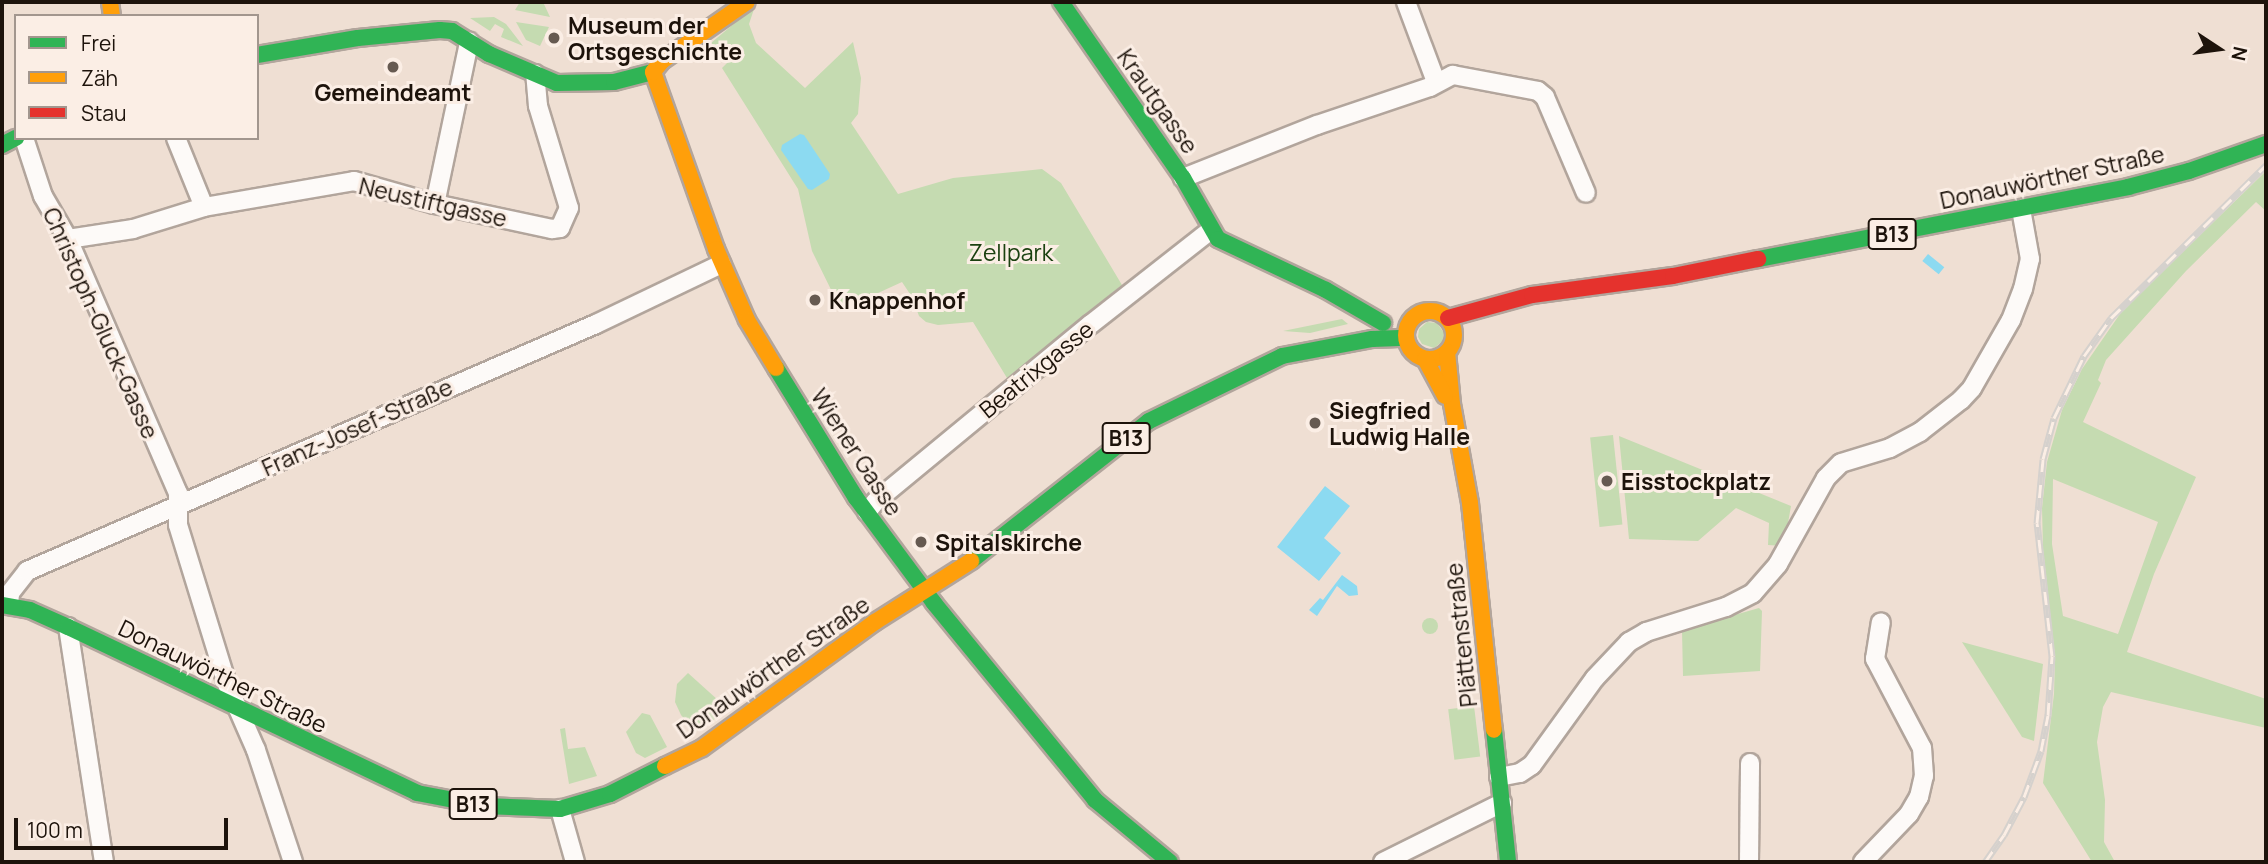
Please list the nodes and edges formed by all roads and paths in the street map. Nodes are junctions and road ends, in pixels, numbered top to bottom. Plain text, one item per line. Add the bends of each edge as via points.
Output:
1 (747, 2) edge
2 (1061, 2) edge
3 (1406, 2) edge
4 (469, 42) junction
5 (259, 55) edge
6 (653, 72) junction
7 (535, 74) junction
8 (1436, 82) junction
9 (25, 140) edge
10 (177, 140) edge
11 (2266, 144) edge
12 (1183, 178) junction
13 (1586, 193) dead end
14 (435, 204) junction
15 (204, 207) junction
16 (2021, 209) junction
17 (1211, 230) junction
18 (68, 239) junction
19 (721, 264) junction
20 (1513, 301) junction
21 (1448, 318) junction
22 (1383, 323) junction
23 (1408, 330) junction
24 (1451, 346) junction
25 (1293, 353) junction
26 (1425, 359) junction
27 (1452, 404) junction
28 (178, 506) junction
29 (867, 512) junction
30 (925, 591) junction
31 (5, 605) edge
32 (1881, 622) dead end
33 (68, 626) junction
34 (238, 707) junction
35 (276, 725) junction
36 (256, 750) junction
37 (1750, 763) dead end
38 (1499, 777) junction
39 (1502, 803) junction
40 (560, 809) junction
41 (104, 862) edge
42 (293, 862) edge
43 (575, 862) edge
44 (1170, 862) edge
45 (1382, 862) edge
46 (1508, 862) edge
47 (1749, 862) edge
48 (1863, 862) edge

1 - 6 main road
2 - 12 main road, Krautgasse
3 - 8 street
4 - 5 main road via 452,31 420,31
4 - 7 main road
4 - 14 street
6 - 7 main road via 614,82 578,84 557,83
6 - 19 main road, Wiener Gasse
7 - 14 street, Neustiftgasse via 538,106 569,208 566,221 552,229
8 - 12 street
8 - 13 street via 1453,75 1538,91 1555,115
9 - 18 street, Christoph-Gluck-Gasse via 43,195
10 - 15 street
11 - 16 main road, Donauwörther Straße / B13 via 2189,171
12 - 17 main road, Krautgasse
14 - 15 street, Neustiftgasse via 354,181
15 - 18 street, Neustiftgasse via 133,229
16 - 20 main road, Donauwörther Straße / B13 via 1672,276
16 - 38 street via 2030,259 2023,289 2011,320 1972,388 1920,432 1890,448 1842,463 1826,478 1778,564 1754,593 1629,642 1595,678 1532,765
17 - 22 main road via 1228,245 1326,290
17 - 29 street, Beatrixgasse via 1080,332
18 - 28 street, Christoph-Gluck-Gasse via 178,493
19 - 28 street, Franz-Josef-Straße via 596,324
19 - 29 main road, Wiener Gasse via 747,320
20 - 21 main road, Donauwörther Straße / B13
20 - 24 main road, Donauwörther Straße / B13
21 - 23 main road, B13 via 1429,311 1417,315
21 - 24 main road via 1454,329
22 - 23 main road, Donauwörther Straße / B13
22 - 25 main road, Donauwörther Straße / B13 via 1337,332
23 - 25 main road, Donauwörther Straße / B13
23 - 26 main road via 1412,352
24 - 26 main road, B13 via 1438,358
24 - 27 main road, Plättenstraße
25 - 30 main road, Donauwörther Straße / B13 via 1149,421 990,549
26 - 27 main road, Plättenstraße
27 - 38 main road, Plättenstraße via 1470,503
28 - 31 street, Franz-Josef-Straße via 27,571
28 - 34 street, Christoph-Gluck-Gasse via 178,525
29 - 30 main road, Wiener Gasse
30 - 40 main road, Donauwörther Straße / B13 via 874,622 702,748 610,794
30 - 44 main road, Wiener Gasse via 1096,800
31 - 33 main road, Donauwörther Straße / B13
32 - 48 street via 1875,659 1922,748 1924,776 1909,814
33 - 34 main road, Donauwörther Straße / B13
33 - 41 street
34 - 35 main road, Donauwörther Straße / B13
34 - 36 street, Christoph-Gluck-Gasse
35 - 36 street
35 - 40 main road, Donauwörther Straße / B13 via 417,793 485,806
36 - 42 street, Christoph-Gluck-Gasse
37 - 47 street
38 - 39 main road, Plättenstraße
39 - 45 street
39 - 46 main road, Plättenstraße
40 - 43 street

